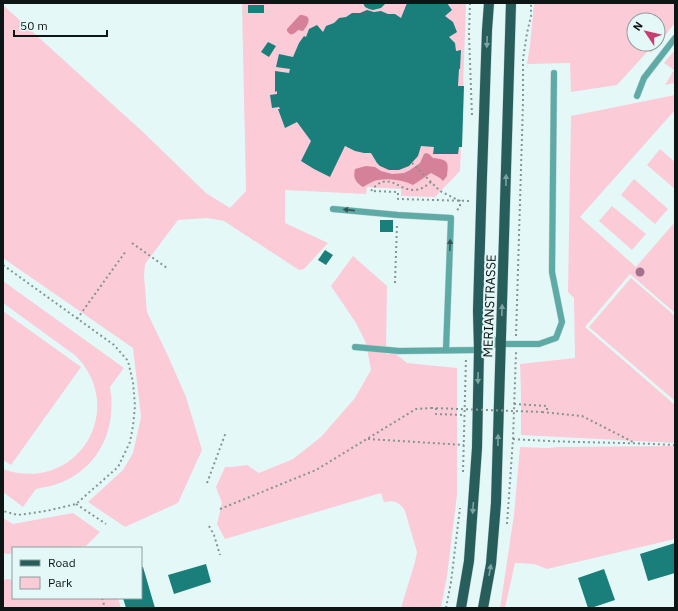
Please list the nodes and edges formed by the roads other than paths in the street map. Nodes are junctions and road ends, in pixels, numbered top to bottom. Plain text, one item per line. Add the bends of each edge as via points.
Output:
1 (489, 3) edge
2 (511, 3) edge
3 (675, 38) edge
4 (554, 74) dead end
5 (637, 96) dead end
6 (334, 209) dead end
7 (478, 311) junction
8 (501, 344) junction
9 (355, 347) dead end
10 (446, 350) junction
11 (479, 350) junction
12 (462, 608) edge
13 (483, 608) edge

1 -> 7 main road, MERIANSTRASSE
8 -> 2 main road, MERIANSTRASSE
3 - 5 lane via 644,78
4 - 8 lane via 552,272 562,322 556,338 539,344
10 -> 6 lane via 451,218
7 - 8 street via 487,339
7 - 11 main road, MERIANSTRASSE
13 -> 8 main road, MERIANSTRASSE via 491,564 496,503
9 - 10 lane via 399,351
10 - 11 lane
11 -> 12 main road, MERIANSTRASSE via 476,456 469,561

